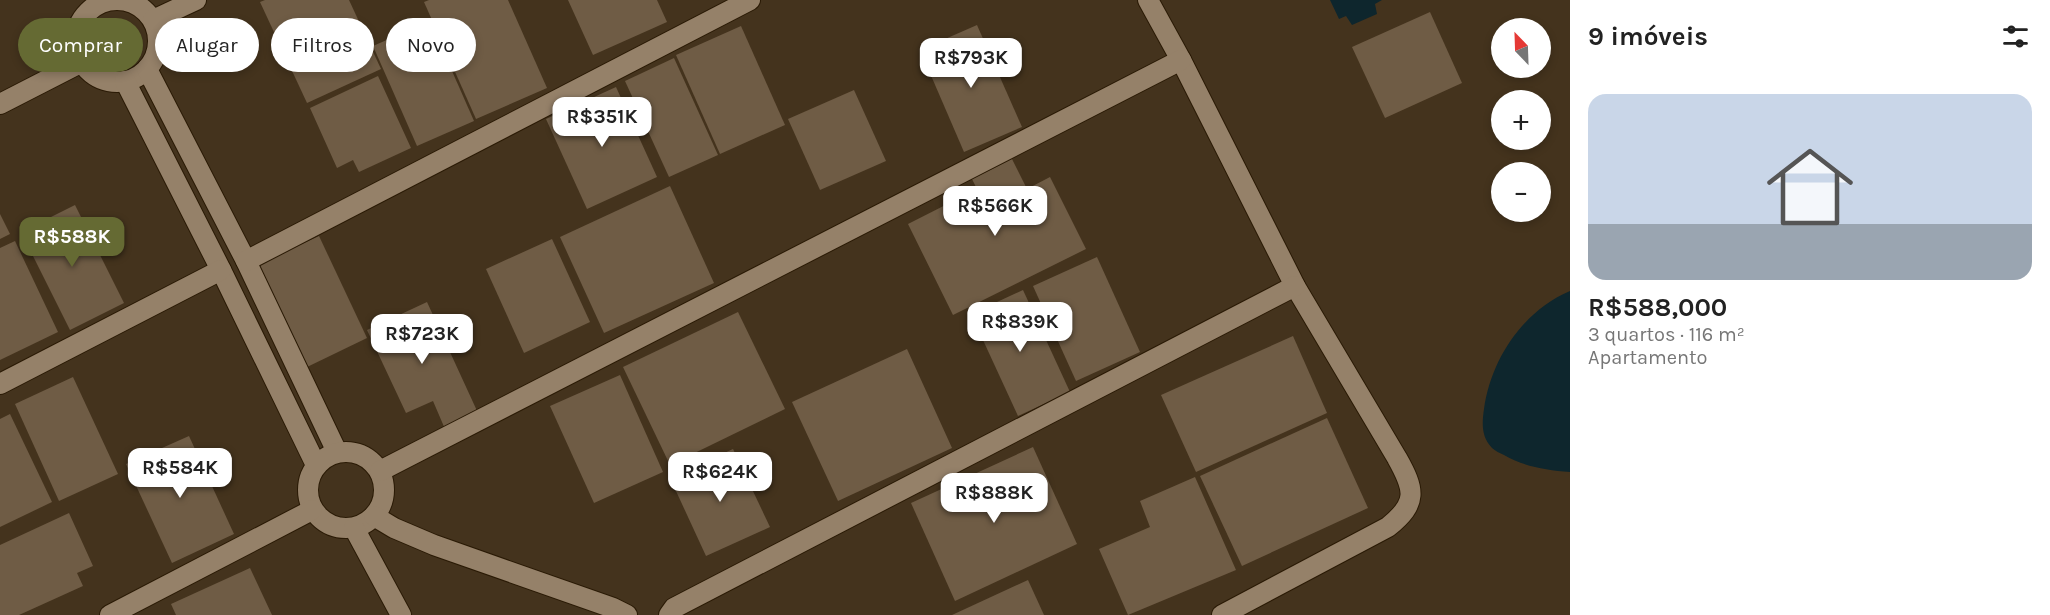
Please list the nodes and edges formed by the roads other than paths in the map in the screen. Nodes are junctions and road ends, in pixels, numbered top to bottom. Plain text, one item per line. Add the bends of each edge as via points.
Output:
1 (196, 0) edge
2 (750, 0) edge
3 (1148, 0) edge
4 (137, 5) edge
5 (82, 8) edge
6 (1181, 60) junction
7 (147, 69) junction
8 (62, 72) edge
9 (91, 72) edge
10 (125, 81) junction
11 (0, 104) edge
12 (246, 261) junction
13 (221, 270) junction
14 (1295, 286) junction
15 (0, 384) edge
16 (337, 452) junction
17 (316, 465) junction
18 (380, 471) junction
19 (312, 510) junction
20 (374, 516) junction
21 (354, 528) junction
22 (110, 615) edge
23 (401, 615) edge
24 (627, 615) edge
25 (669, 615) edge
26 (1222, 615) edge

1 - 4 street
2 - 12 street
3 - 6 street
4 - 5 street via 108,1
4 - 7 street via 157,33 158,45
6 - 14 street
6 - 18 street
7 - 10 street
7 - 12 street
8 - 11 street
9 - 10 street via 112,82
10 - 13 street
12 - 16 street
13 - 15 street
13 - 17 street
14 - 25 street via 684,602
14 - 26 street via 1405,472 1411,492 1409,507 1388,527
16 - 17 street
16 - 18 street via 361,455
17 - 19 street via 307,487
18 - 20 street via 384,495
19 - 21 street via 329,525
19 - 22 street
20 - 21 street
20 - 24 street via 434,545
21 - 23 street

